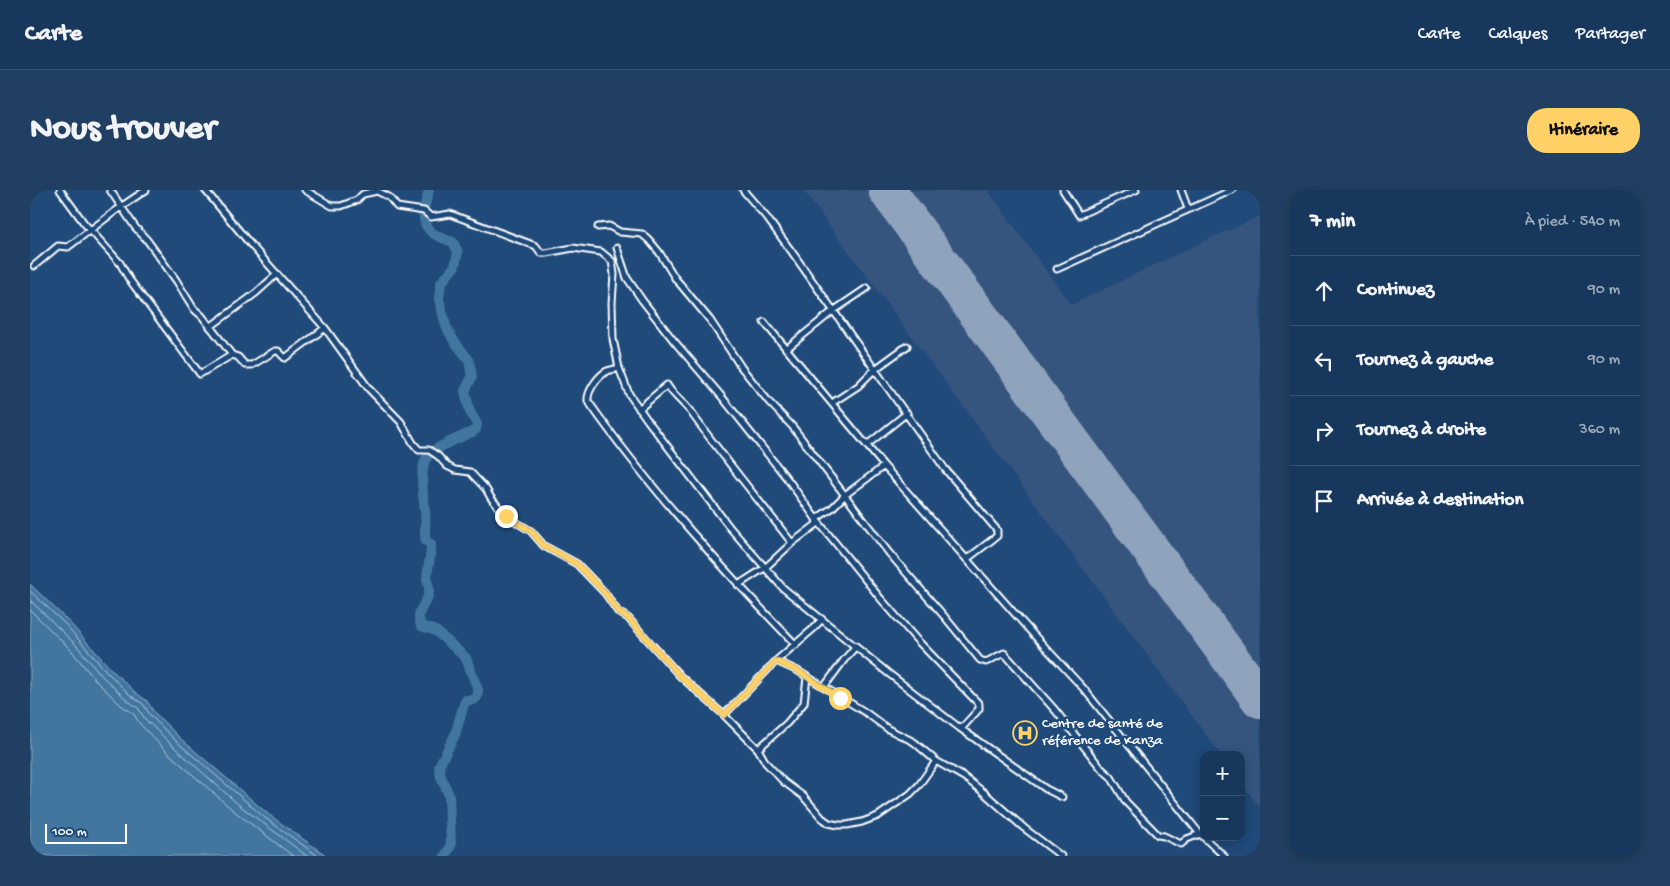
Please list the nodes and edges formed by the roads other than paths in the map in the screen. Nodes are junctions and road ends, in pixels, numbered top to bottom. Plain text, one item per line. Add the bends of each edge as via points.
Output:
1 (60, 190) edge
2 (110, 190) edge
3 (146, 190) edge
4 (205, 190) edge
5 (305, 190) edge
6 (743, 190) edge
7 (1063, 190) edge
8 (1136, 190) edge
9 (1180, 190) edge
10 (1232, 190) edge
11 (122, 206) junction
12 (1188, 209) junction
13 (598, 226) dead end
14 (90, 230) junction
15 (617, 248) dead end
16 (34, 266) dead end
17 (1057, 269) dead end
18 (278, 274) junction
19 (867, 288) dead end
20 (833, 311) junction
21 (764, 322) dead end
22 (210, 328) junction
23 (325, 328) junction
24 (907, 346) dead end
25 (786, 349) junction
26 (232, 355) junction
27 (619, 368) junction
28 (874, 370) junction
29 (832, 403) junction
30 (639, 409) junction
31 (907, 413) junction
32 (868, 446) junction
33 (884, 466) junction
34 (845, 495) junction
35 (816, 518) junction
36 (792, 543) junction
37 (967, 559) junction
38 (766, 567) junction
39 (738, 585) junction
40 (822, 619) junction
41 (796, 645) junction
42 (856, 646) junction
43 (776, 661) junction
44 (807, 677) junction
45 (824, 687) junction
46 (724, 715) junction
47 (962, 729) junction
48 (758, 749) junction
49 (936, 761) junction
50 (1062, 797) dead end
51 (1200, 834) joint
52 (1208, 841) edge
53 (1061, 856) edge
54 (1224, 856) edge

1 - 14 street
2 - 11 street
3 - 11 street
4 - 18 street
5 - 27 street via 332,206 349,203 363,194 377,191 398,207 424,211 431,218 450,214 536,246 541,252 573,248 602,252 612,261 613,339
6 - 20 street via 767,218
7 - 8 street via 1079,215
9 - 12 street
10 - 12 street
11 - 14 street
11 - 22 street
12 - 17 street
13 - 34 street via 642,234 649,240 741,367
14 - 16 street via 68,247 55,248
14 - 26 street via 120,263 200,374
15 - 35 street via 628,278 642,300
18 - 22 street
18 - 23 street
19 - 20 street
20 - 25 street
20 - 28 street
21 - 25 street
22 - 26 street
23 - 26 street via 285,358 274,351 248,366
23 - 46 street via 369,389 401,422 419,450 429,450 455,470 470,472 506,516 531,531 544,546 577,564 680,676
24 - 28 street
25 - 29 street
27 - 30 street
27 - 39 street via 607,372 595,384 588,394 588,401 630,458
28 - 29 street via 858,386
28 - 31 street
29 - 32 street
30 - 36 street via 667,385
30 - 38 street via 731,529
31 - 32 street
31 - 37 street via 945,469 997,530 997,536
32 - 33 street
33 - 34 street
33 - 37 street
34 - 35 street
34 - 51 street via 889,553 980,660 986,662 1004,653 1111,777 1126,802 1158,835 1181,844
35 - 36 street via 817,524
35 - 47 street via 899,619 978,704 979,709
36 - 38 street
37 - 51 street via 1084,689
38 - 39 street
38 - 40 street via 783,588
39 - 41 street
40 - 41 street
40 - 42 street
41 - 43 street
42 - 45 street
42 - 47 street
43 - 44 street
43 - 46 street
44 - 45 street
44 - 48 street via 804,704
45 - 49 street via 914,742
46 - 48 street
47 - 50 street
48 - 49 street via 784,782 822,818 838,826 878,816 919,785
49 - 53 street via 964,777
52 - 54 street

